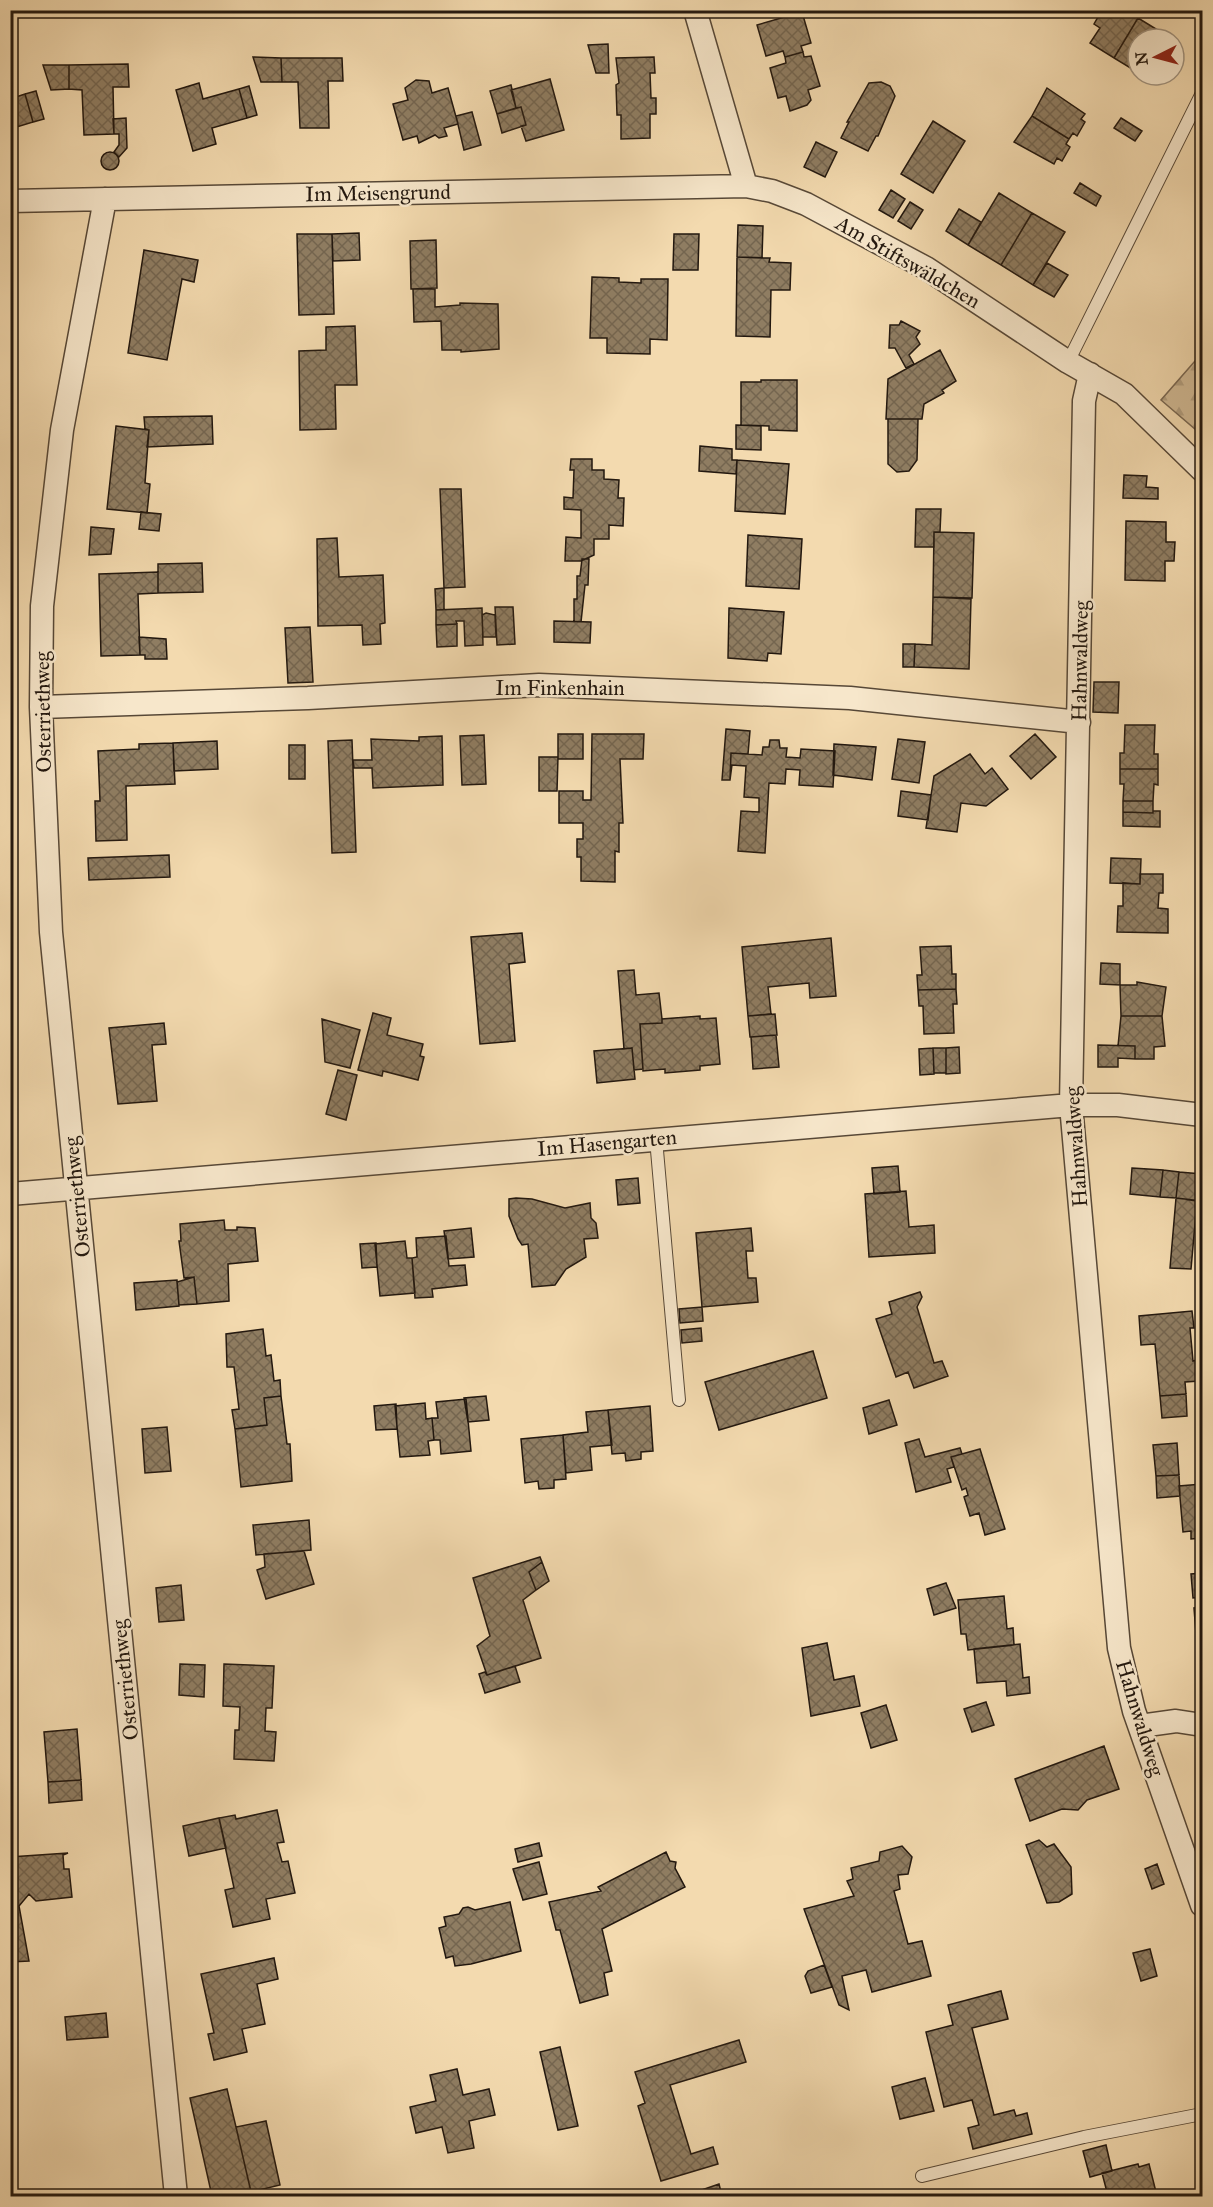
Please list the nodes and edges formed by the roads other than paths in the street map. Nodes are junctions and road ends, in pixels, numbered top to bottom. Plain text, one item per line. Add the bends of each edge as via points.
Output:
1 (695, 10) edge
2 (1203, 93) edge
3 (746, 186) junction
4 (105, 199) junction
5 (10, 201) edge
6 (1068, 362) junction
7 (1090, 374) junction
8 (1203, 470) edge
9 (41, 707) junction
10 (1078, 722) junction
11 (1071, 1105) junction
12 (1203, 1115) edge
13 (656, 1139) junction
14 (76, 1187) junction
15 (10, 1194) edge
16 (679, 1400) dead end
17 (1203, 1725) edge
18 (1140, 1726) junction
19 (1203, 1905) edge
20 (1203, 2114) edge
21 (922, 2176) dead end
22 (176, 2196) edge

1 - 3 street
2 - 6 lane
3 - 4 street, Im Meisengrund
3 - 6 street, Am Stiftswäldchen via 806,204 926,268
4 - 5 street, Im Meisengrund
4 - 9 street, Osterriethweg via 62,430 42,606
6 - 7 street, Am Stiftswäldchen
7 - 8 street, Am Stiftswäldchen via 1124,394
7 - 10 street, Hahnwaldweg via 1084,400
9 - 10 street, Im Finkenhain via 539,686 850,698
9 - 14 street, Osterriethweg via 51,932
10 - 11 street, Hahnwaldweg
11 - 12 street, Im Hasengarten via 1118,1105
11 - 13 street, Im Hasengarten
11 - 18 street, Hahnwaldweg via 1119,1648
13 - 14 street, Im Hasengarten
13 - 16 lane
14 - 15 street, Im Hasengarten
14 - 22 street, Osterriethweg
17 - 18 street via 1176,1721
18 - 19 street, Hahnwaldweg
20 - 21 lane via 1084,2137

